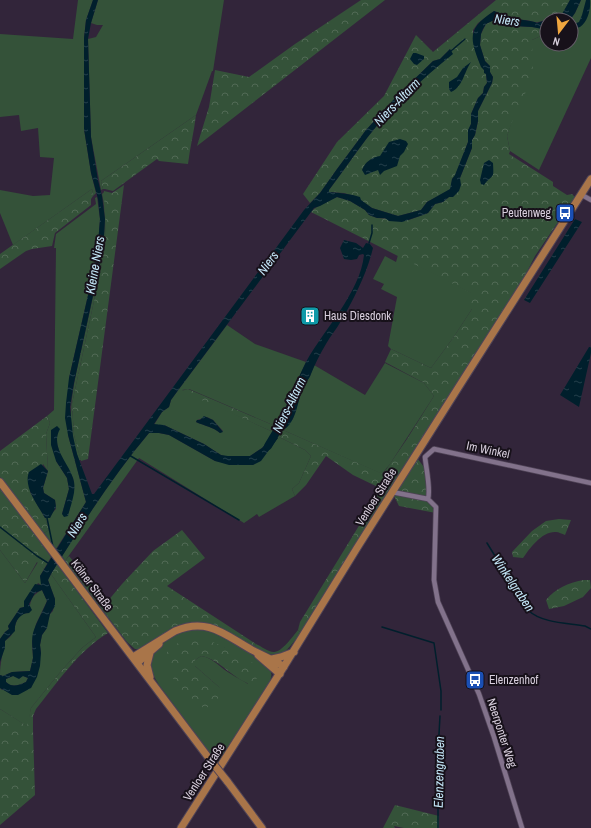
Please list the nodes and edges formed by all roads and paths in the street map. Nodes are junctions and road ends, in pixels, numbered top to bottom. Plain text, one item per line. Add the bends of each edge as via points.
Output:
1 (591, 180) edge
2 (582, 195) junction
3 (591, 200) edge
4 (0, 482) edge
5 (591, 483) edge
6 (392, 492) junction
7 (428, 498) junction
8 (169, 635) junction
9 (252, 650) junction
10 (294, 652) junction
11 (150, 653) junction
12 (272, 659) junction
13 (135, 660) junction
14 (284, 667) junction
15 (280, 674) junction
16 (151, 682) junction
17 (181, 828) edge
18 (262, 828) edge
19 (522, 828) edge

1 - 2 main road, Venloer Straße
2 - 3 street
2 - 6 main road, Venloer Straße
4 - 13 main road, Kölner Straße
5 - 7 street, Im Winkel via 434,448 426,457 430,494
6 - 7 street
6 - 10 main road, Venloer Straße
7 - 19 street, Neerponter Weg via 436,507 434,580 438,602 479,694
8 - 9 main road via 182,628 204,626 219,630
8 - 11 main road
8 - 13 main road
9 - 12 main road
9 - 15 main road
10 - 12 main road
10 - 14 main road, Venloer Straße
11 - 13 main road
11 - 16 main road via 147,665
12 - 14 main road
13 - 16 main road, Kölner Straße
14 - 15 main road, Venloer Straße
15 - 17 main road, Venloer Straße
16 - 18 main road, Kölner Straße, bridge

